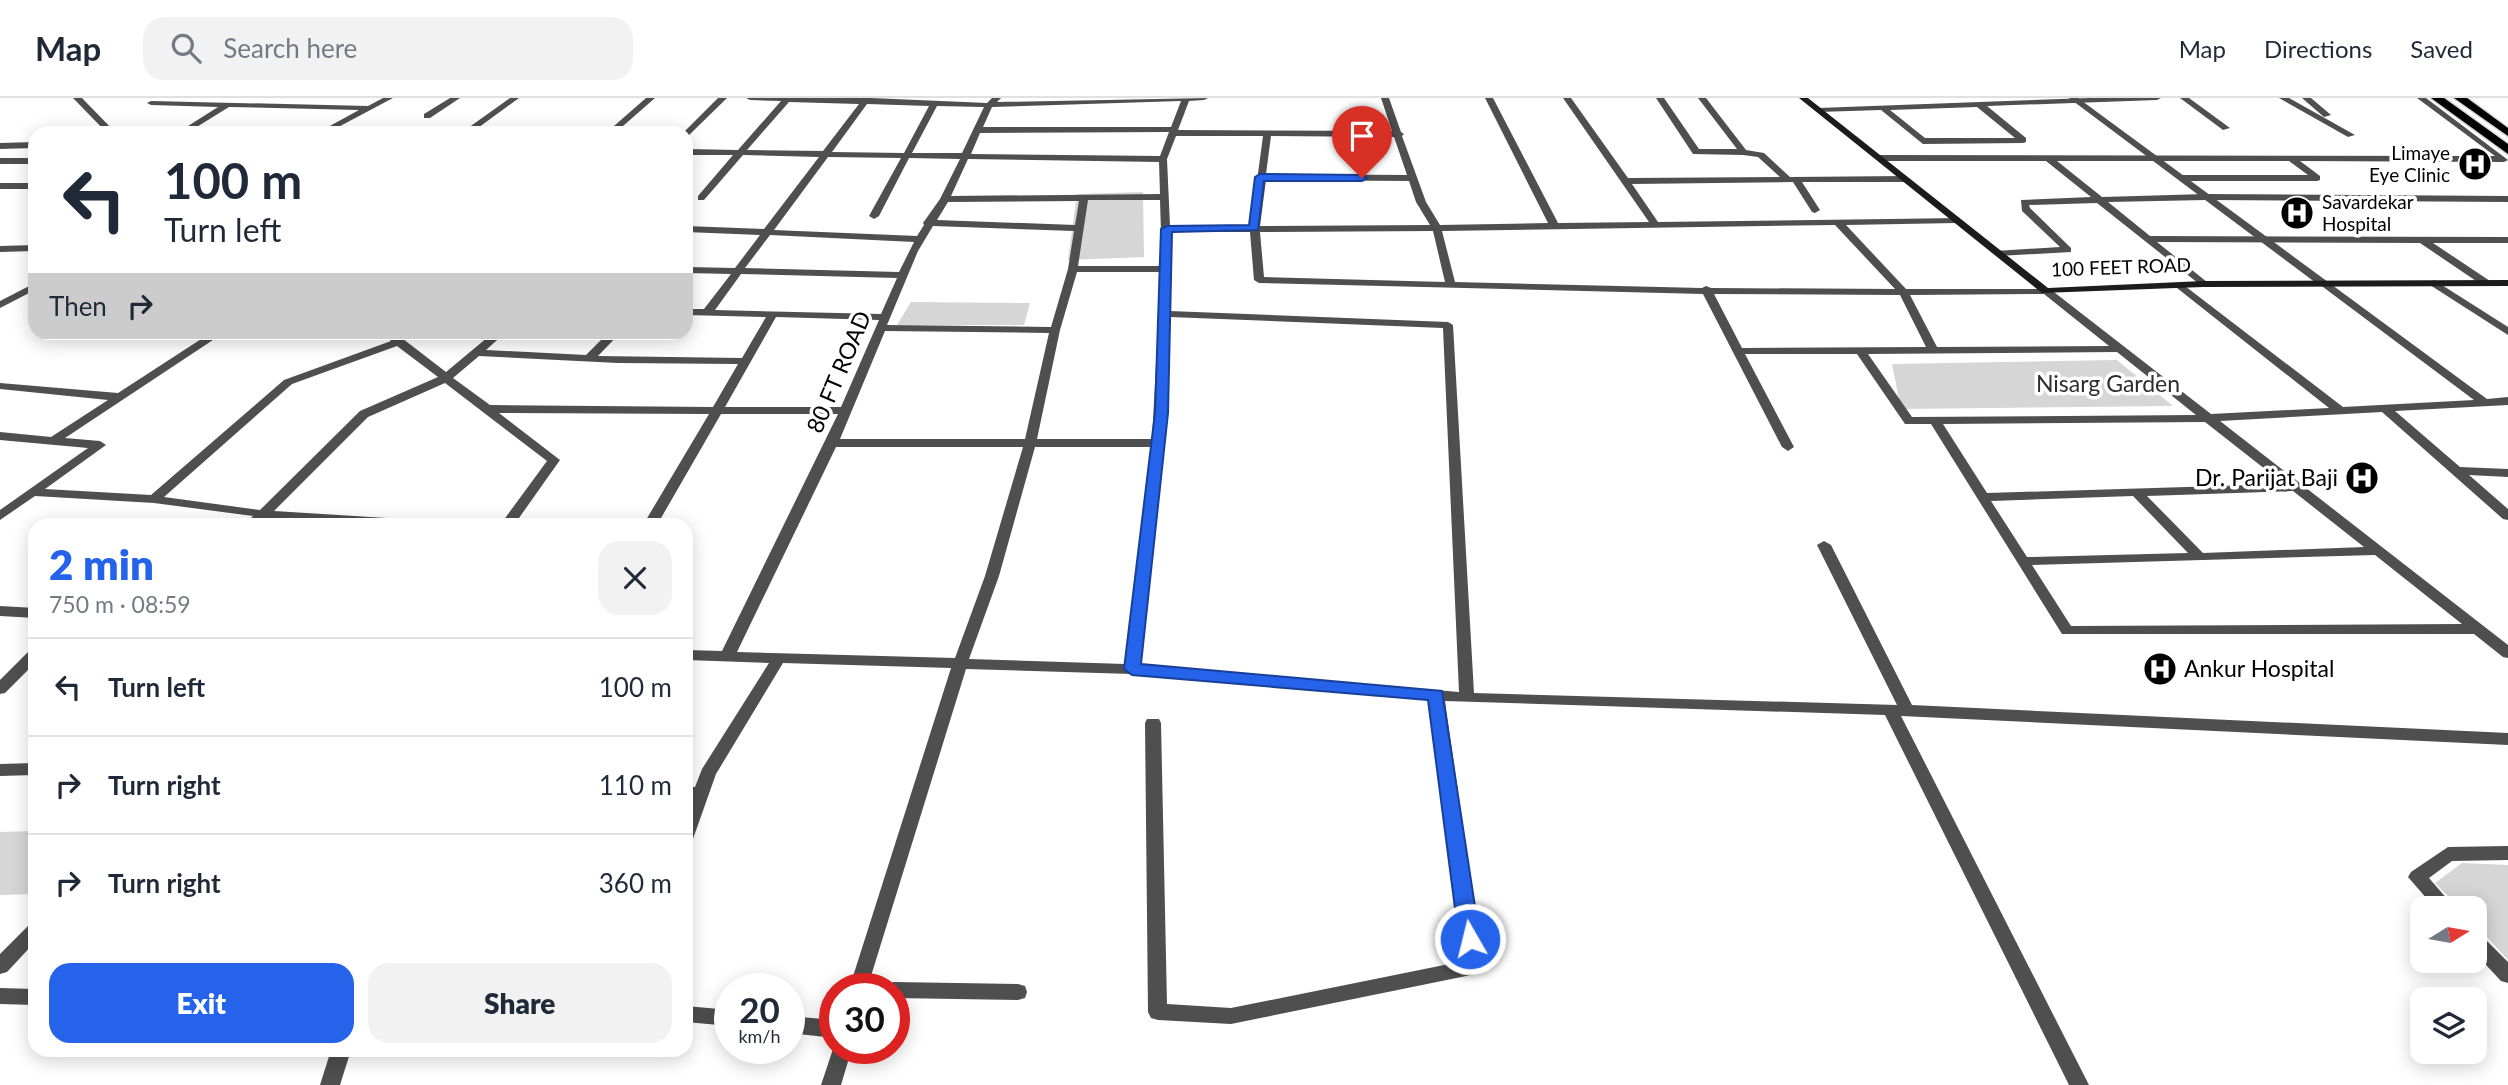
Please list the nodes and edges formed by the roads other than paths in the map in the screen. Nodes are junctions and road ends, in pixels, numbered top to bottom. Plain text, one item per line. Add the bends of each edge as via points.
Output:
1 (77, 98) edge
2 (239, 98) edge
3 (389, 98) edge
4 (456, 98) edge
5 (515, 98) edge
6 (651, 98) edge
7 (723, 98) edge
8 (750, 98) edge
9 (1204, 98) edge
10 (1385, 98) edge
11 (1489, 98) edge
12 (1566, 98) edge
13 (1660, 98) edge
14 (1702, 98) edge
15 (1802, 98) edge
16 (2157, 98) edge
17 (2184, 98) edge
18 (2283, 98) edge
19 (2306, 98) edge
20 (2421, 98) edge
21 (2437, 98) edge
22 (2460, 98) edge
23 (787, 99) edge
24 (1186, 99) edge
25 (2138, 99) edge
26 (866, 100) edge
27 (972, 100) edge
28 (2075, 100) edge
29 (929, 101) edge
30 (993, 102) edge
31 (151, 103) dead end
32 (229, 104) junction
33 (1979, 104) junction
34 (1882, 107) junction
35 (370, 108) junction
36 (1818, 110) junction
37 (427, 116) dead end
38 (106, 126) edge
39 (193, 126) edge
40 (335, 126) edge
41 (475, 126) edge
42 (618, 126) edge
43 (693, 128) edge
44 (2226, 128) dead end
45 (977, 130) junction
46 (1173, 131) junction
47 (2508, 133) edge
48 (1266, 134) junction
49 (1400, 134) junction
50 (21, 145) junction
51 (28, 145) edge
52 (0, 146) edge
53 (693, 152) edge
54 (739, 152) junction
55 (1743, 152) junction
56 (827, 153) junction
57 (904, 155) junction
58 (964, 156) junction
59 (2507, 157) edge
60 (1879, 158) junction
61 (2048, 158) junction
62 (2153, 158) junction
63 (2290, 158) junction
64 (1163, 159) junction
65 (0, 160) edge
66 (28, 161) edge
67 (1260, 177) junction
68 (1413, 178) junction
69 (2181, 178) junction
70 (1905, 179) junction
71 (1792, 180) junction
72 (1625, 181) junction
73 (0, 186) edge
74 (28, 186) edge
75 (1165, 197) junction
76 (2206, 197) junction
77 (701, 198) dead end
78 (1084, 198) junction
79 (945, 199) junction
80 (2508, 199) edge
81 (2099, 200) junction
82 (1815, 210) dead end
83 (874, 216) dead end
84 (1957, 220) junction
85 (1838, 222) junction
86 (928, 223) junction
87 (1554, 225) junction
88 (1656, 225) junction
89 (1079, 228) junction
90 (1255, 228) junction
91 (1437, 228) junction
92 (693, 229) edge
93 (1167, 229) junction
94 (767, 232) junction
95 (920, 239) junction
96 (2146, 239) junction
97 (2265, 240) junction
98 (2423, 240) junction
99 (2508, 240) edge
100 (28, 248) edge
101 (0, 249) edge
102 (1998, 253) junction
103 (1165, 269) junction
104 (693, 270) edge
105 (1073, 270) junction
106 (738, 271) junction
107 (903, 275) junction
108 (2434, 283) junction
109 (2486, 283) junction
110 (2203, 284) junction
111 (2324, 284) junction
112 (2508, 284) edge
113 (1451, 286) junction
114 (2181, 286) junction
115 (28, 289) edge
116 (1706, 289) junction
117 (2046, 291) junction
118 (1904, 293) junction
119 (3, 301) edge
120 (693, 312) edge
121 (707, 313) junction
122 (773, 314) junction
123 (1165, 314) junction
124 (883, 323) junction
125 (1055, 330) junction
126 (2508, 332) edge
127 (207, 340) edge
128 (396, 340) edge
129 (491, 340) edge
130 (608, 340) edge
131 (398, 342) junction
132 (1932, 348) junction
133 (2122, 349) junction
134 (1860, 350) junction
135 (1740, 351) junction
136 (476, 353) junction
137 (588, 359) junction
138 (745, 360) junction
139 (446, 378) junction
140 (0, 386) edge
141 (117, 397) junction
142 (2508, 401) edge
143 (2485, 403) junction
144 (2384, 408) junction
145 (486, 409) junction
146 (715, 410) junction
147 (846, 411) junction
148 (2340, 411) junction
149 (2210, 418) junction
150 (1935, 421) junction
151 (0, 436) edge
152 (51, 442) junction
153 (1030, 442) junction
154 (832, 443) junction
155 (1158, 443) junction
156 (1788, 447) dead end
157 (2456, 471) junction
158 (2508, 473) edge
159 (2297, 487) junction
160 (32, 492) junction
161 (2137, 493) junction
162 (1981, 497) junction
163 (155, 499) junction
164 (263, 514) junction
165 (0, 516) edge
166 (2508, 516) edge
167 (259, 518) edge
168 (326, 518) edge
169 (512, 518) edge
170 (654, 518) edge
171 (1824, 545) dead end
172 (2378, 551) junction
173 (2200, 557) junction
174 (2023, 561) junction
175 (0, 611) edge
176 (28, 613) edge
177 (2477, 629) junction
178 (2508, 653) edge
179 (693, 655) edge
180 (727, 656) junction
181 (779, 658) junction
182 (28, 661) edge
183 (960, 664) junction
184 (1132, 669) junction
185 (0, 689) edge
186 (1436, 695) junction
187 (1467, 698) junction
188 (1899, 710) junction
189 (1153, 723) dead end
190 (2508, 739) edge
191 (28, 769) edge
192 (0, 770) edge
193 (694, 793) edge
194 (2508, 853) edge
195 (2435, 896) edge
196 (28, 936) edge
197 (2487, 953) edge
198 (0, 966) edge
199 (863, 973) edge
200 (2508, 975) edge
201 (910, 989) edge
202 (1018, 992) dead end
203 (0, 996) edge
204 (28, 997) edge
205 (693, 1015) edge
206 (714, 1017) edge
207 (339, 1057) edge
208 (837, 1064) edge
209 (330, 1085) edge
210 (831, 1085) edge
211 (2079, 1085) edge

1 - 38 street
2 - 32 street
3 - 35 street
4 - 37 street
5 - 41 street
6 - 42 street
7 - 43 street
8 - 23 street
9 - 24 street
10 - 49 street
11 - 87 street
12 - 72 street
13 - 55 street via 1696,152
14 - 55 street
15 - 36 main road, 100 FEET ROAD
16 - 25 street
17 - 44 street
18 - 19 street via 2351,135
20 - 59 street
21 - 59 highway
22 - 47 highway
23 - 26 street
23 - 54 street
24 - 30 street
24 - 46 street
25 - 28 street
26 - 29 street
26 - 56 street
27 - 29 street
27 - 30 street
28 - 33 street
28 - 62 street
29 - 57 street
30 - 45 street, 80 FT ROAD
31 - 32 street
32 - 35 street
32 - 39 street
33 - 34 street
33 - 34 street via 2023,139 1923,141
34 - 36 street
35 - 40 street
36 - 60 main road, 100 FEET ROAD
45 - 46 street
45 - 58 street, 80 FT ROAD
46 - 48 street
46 - 64 street
48 - 49 street
48 - 67 street
49 - 68 street
50 - 51 street
50 - 52 street
50 - 65 street
53 - 54 street
54 - 56 street
54 - 77 street
55 - 71 street via 1761,155
56 - 57 street
56 - 94 street
57 - 58 street
57 - 83 street
58 - 64 street
58 - 79 street, 80 FT ROAD
59 - 63 street
60 - 61 street
60 - 70 main road, 100 FEET ROAD
61 - 62 street
61 - 81 street
62 - 63 street
62 - 69 street
63 - 69 street via 2317,178
64 - 75 street
65 - 66 street
67 - 68 street
67 - 90 street
68 - 91 street
69 - 76 street
70 - 71 street
70 - 84 main road, 100 FEET ROAD
71 - 72 street
71 - 82 street
72 - 88 street
73 - 74 street
75 - 78 street
75 - 93 street
76 - 80 street
76 - 81 street
76 - 97 street
78 - 79 street
78 - 89 street
79 - 86 street, 80 FT ROAD
81 - 96 street
81 - 102 street via 2024,202 2025,209 2068,250
84 - 85 street
84 - 102 main road, 100 FEET ROAD
85 - 88 street
85 - 118 street
86 - 89 street
86 - 95 street, 80 FT ROAD
87 - 88 street
87 - 91 street
89 - 105 street
90 - 91 street
90 - 93 street
90 - 113 street via 1259,280
91 - 113 street
92 - 94 street
93 - 103 street
94 - 95 street
94 - 106 street
95 - 107 street, 80 FT ROAD
96 - 97 street
96 - 110 street
97 - 98 street
97 - 111 street
98 - 99 street
98 - 109 street
100 - 101 street
102 - 117 main road, 100 FEET ROAD
103 - 105 street
103 - 123 street
104 - 106 street
105 - 125 street
106 - 107 street
106 - 121 street
107 - 124 street, 80 FT ROAD
108 - 109 main road, 100 FEET ROAD
108 - 111 main road, 100 FEET ROAD
108 - 126 street
109 - 112 main road, 100 FEET ROAD
110 - 111 main road, 100 FEET ROAD
110 - 114 main road, 100 FEET ROAD
111 - 143 street
113 - 116 street
114 - 117 main road, 100 FEET ROAD
114 - 148 street
115 - 119 street
116 - 118 street
116 - 135 street
117 - 118 street
117 - 133 street
118 - 132 street
120 - 121 street
121 - 122 street
122 - 124 street
122 - 138 street
123 - 155 street
123 - 187 street via 1448,325
124 - 125 street
124 - 147 street, 80 FT ROAD
125 - 153 street
127 - 141 street
128 - 131 street
129 - 136 street
130 - 137 street
131 - 139 street
131 - 163 street via 288,382
132 - 133 street
132 - 134 street
133 - 149 street
134 - 135 street
134 - 150 street via 1909,421
135 - 156 street
136 - 137 street
136 - 139 street
137 - 138 street
138 - 146 street
139 - 145 street
139 - 164 street via 364,414
140 - 141 street
141 - 152 street
142 - 143 street
143 - 144 street
144 - 148 street
144 - 157 street
145 - 146 street
145 - 169 street via 554,460
146 - 147 street
146 - 170 street
147 - 154 street, 80 FT ROAD
148 - 149 street
149 - 150 street
149 - 159 street
150 - 162 street
151 - 152 street
152 - 160 street via 100,445
153 - 154 street
153 - 155 street
153 - 183 street via 992,576
154 - 180 street, 80 FT ROAD
155 - 184 street
157 - 158 street
157 - 166 street
159 - 161 street
159 - 172 street
160 - 163 street
160 - 165 street
161 - 162 street
161 - 173 street
162 - 174 street
163 - 164 street
164 - 167 street
164 - 168 street
171 - 188 street
172 - 173 street
172 - 177 street
173 - 174 street
174 - 177 street via 2067,631
175 - 176 street
177 - 178 street
179 - 180 street
180 - 181 street
181 - 183 street
181 - 193 street
182 - 185 street
183 - 184 street
183 - 199 street
184 - 186 street
186 - 187 street
186 - 189 street via 1474,967 1231,1016 1158,1012
187 - 188 street
188 - 190 street
188 - 211 street
191 - 192 street
194 - 195 street via 2448,854 2417,877
196 - 198 street
197 - 200 street
201 - 202 street
203 - 204 street
205 - 206 street
207 - 209 street
208 - 210 street

